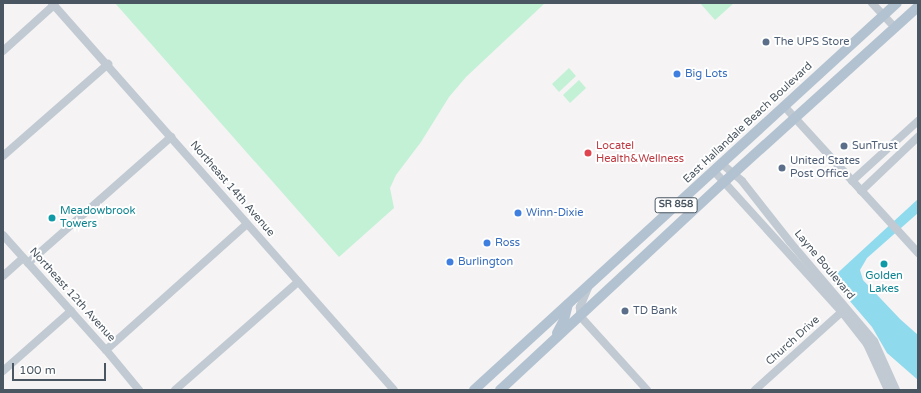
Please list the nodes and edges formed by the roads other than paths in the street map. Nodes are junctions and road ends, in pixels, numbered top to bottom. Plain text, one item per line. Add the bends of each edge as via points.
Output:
1 (872, 3) edge
2 (897, 3) edge
3 (53, 4) edge
4 (918, 7) edge
5 (883, 16) junction
6 (895, 28) junction
7 (3, 51) edge
8 (108, 64) junction
9 (784, 106) junction
10 (795, 119) junction
11 (918, 121) edge
12 (171, 137) junction
13 (918, 137) edge
14 (3, 156) edge
15 (722, 164) junction
16 (714, 171) junction
17 (734, 174) junction
18 (852, 181) junction
19 (724, 182) junction
20 (862, 191) junction
21 (247, 224) junction
22 (3, 234) edge
23 (918, 253) edge
24 (26, 260) junction
25 (3, 276) edge
26 (298, 282) junction
27 (591, 283) junction
28 (568, 304) junction
29 (844, 310) junction
30 (71, 311) junction
31 (580, 316) junction
32 (552, 342) junction
33 (106, 350) junction
34 (878, 359) junction
35 (3, 371) edge
36 (136, 389) edge
37 (175, 390) edge
38 (394, 390) edge
39 (474, 390) edge
40 (500, 390) edge
41 (647, 390) edge
42 (755, 390) edge
43 (888, 390) edge
44 (896, 390) edge

1 - 5 street
2 - 5 main road, East Hallandale Beach Boulevard / SR 858
3 - 7 street
3 - 8 street, Northeast 14th Avenue
4 - 6 main road, SR 858
5 - 6 street
5 - 9 main road, East Hallandale Beach Boulevard / SR 858
6 - 10 main road, SR 858
8 - 12 street, Northeast 14th Avenue
8 - 14 street
9 - 10 street
9 - 15 main road, East Hallandale Beach Boulevard / SR 858
10 - 17 main road, SR 858
10 - 18 street
11 - 18 street
12 - 21 street, Northeast 14th Avenue
12 - 24 street
13 - 20 street
15 - 16 main road, East Hallandale Beach Boulevard / SR 858
15 - 17 street, Layne Boulevard
16 - 19 street, Layne Boulevard
16 - 27 main road, East Hallandale Beach Boulevard / SR 858
17 - 19 main road, SR 858
17 - 29 street, Layne Boulevard
18 - 20 street
19 - 29 street, Layne Boulevard
19 - 31 main road, SR 858
20 - 23 street
21 - 26 street, Northeast 14th Avenue
21 - 33 street
22 - 24 street, Northeast 12th Avenue
24 - 25 street
24 - 30 street, Northeast 12th Avenue
26 - 37 street
26 - 38 street, Northeast 14th Avenue
27 - 28 main road, East Hallandale Beach Boulevard / SR 858
27 - 31 street via 582,300
28 - 32 main road via 564,320
28 - 39 main road, East Hallandale Beach Boulevard / SR 858
29 - 34 street, Layne Boulevard
29 - 42 street, Church Drive
30 - 33 street, Northeast 12th Avenue
30 - 35 street
31 - 32 main road, SR 858
31 - 41 street
32 - 40 main road, SR 858
33 - 36 street, Northeast 12th Avenue
34 - 43 street, Layne Boulevard
34 - 44 street, Layne Boulevard

